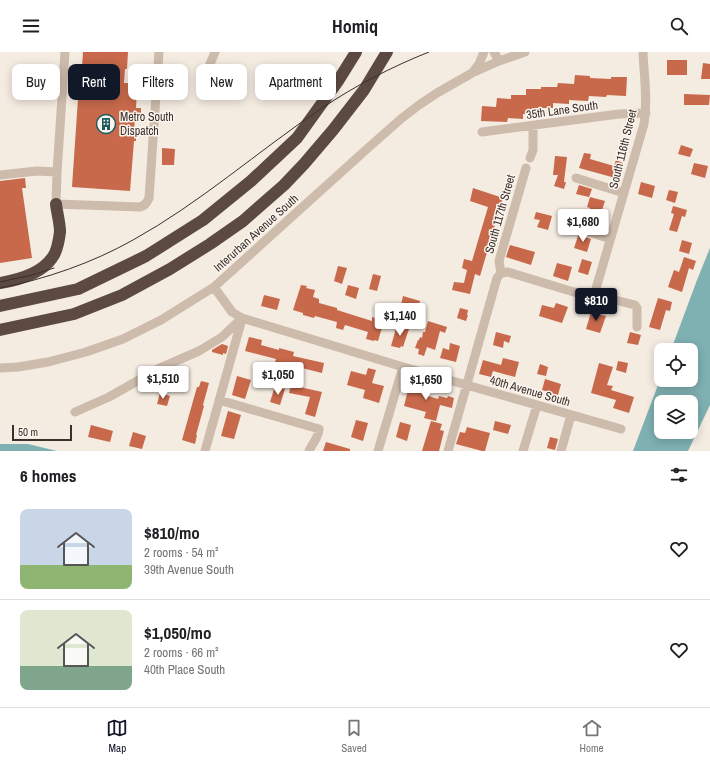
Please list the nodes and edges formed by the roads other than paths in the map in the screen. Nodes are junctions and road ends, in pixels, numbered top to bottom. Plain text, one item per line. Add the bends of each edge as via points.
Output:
1 (65, 52) edge
2 (159, 52) edge
3 (215, 52) edge
4 (356, 52) edge
5 (387, 52) edge
6 (484, 52) edge
7 (494, 52) edge
8 (525, 52) edge
9 (643, 52) edge
10 (499, 61) junction
11 (210, 64) edge
12 (472, 74) junction
13 (646, 113) junction
14 (532, 126) junction
15 (482, 132) dead end
16 (530, 158) dead end
17 (526, 168) dead end
18 (57, 172) junction
19 (0, 175) edge
20 (576, 178) dead end
21 (624, 193) junction
22 (56, 204) junction
23 (584, 230) dead end
24 (610, 239) junction
25 (501, 273) junction
26 (0, 283) edge
27 (214, 287) junction
28 (593, 294) junction
29 (0, 306) edge
30 (242, 318) junction
31 (637, 327) dead end
32 (0, 330) edge
33 (404, 367) junction
34 (0, 368) edge
35 (467, 385) junction
36 (219, 400) junction
37 (537, 405) junction
38 (75, 412) dead end
39 (571, 415) junction
40 (621, 429) dead end
41 (205, 451) edge
42 (309, 451) edge
43 (378, 451) edge
44 (448, 451) edge
45 (523, 451) edge
46 (561, 451) edge

1 - 18 street
2 - 22 street via 147,203 140,207
3 - 11 street
4 - 29 highway via 297,138 251,181 203,220 146,256 78,289
5 - 32 highway via 364,90 333,130 284,185 243,221 170,269 122,295 74,314
6 - 12 street
7 - 10 street
8 - 10 street, Interurban Avenue South
9 - 13 street, South 116th Street
10 - 12 street, Interurban Avenue South
12 - 27 street, Interurban Avenue South via 437,93 402,118
13 - 14 street, 35th Lane South via 619,114
13 - 21 street, South 116th Street
14 - 15 street, 35th Lane South
14 - 16 street via 533,150
17 - 25 street, South 117th Street via 499,261
18 - 19 street via 37,171
18 - 22 street
20 - 21 street
21 - 24 street, South 116th Street
22 - 26 highway via 60,231 52,258 35,272
23 - 24 street
24 - 28 street, South 116th Street
25 - 28 street via 508,272 587,296
25 - 35 street, South 117th Street via 497,278
27 - 30 street, 40th Avenue South via 232,312
27 - 34 street, Interurban Avenue South via 161,320 123,338 86,352 48,362
28 - 31 street via 635,305
30 - 33 street, 40th Avenue South
30 - 36 street
30 - 38 street via 222,337 199,351
33 - 35 street, 40th Avenue South
33 - 43 street
35 - 37 street, 40th Avenue South
35 - 44 street, South 117th Street
36 - 41 street
36 - 42 street via 319,429 320,432
37 - 39 street, 40th Avenue South
37 - 45 street
39 - 40 street, 40th Avenue South
39 - 46 street

